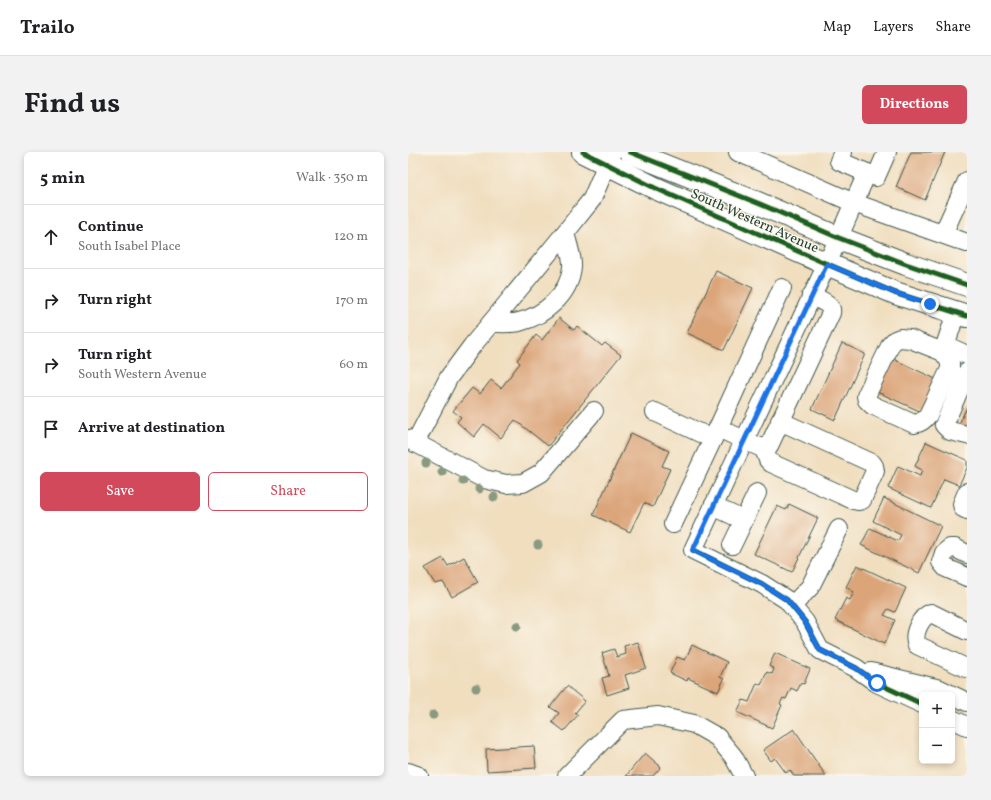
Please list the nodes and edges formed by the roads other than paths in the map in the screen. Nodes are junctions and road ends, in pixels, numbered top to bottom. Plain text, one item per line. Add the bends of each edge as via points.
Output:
1 (583, 152) edge
2 (630, 152) edge
3 (738, 152) edge
4 (843, 152) edge
5 (887, 152) edge
6 (609, 158) edge
7 (867, 173) junction
8 (967, 182) edge
9 (854, 203) junction
10 (936, 232) junction
11 (565, 233) junction
12 (838, 238) junction
13 (966, 242) edge
14 (827, 264) junction
15 (967, 286) edge
16 (782, 288) dead end
17 (811, 296) junction
18 (961, 315) edge
19 (491, 323) junction
20 (763, 330) junction
21 (790, 343) junction
22 (944, 349) junction
23 (967, 355) edge
24 (967, 372) edge
25 (594, 411) dead end
26 (655, 412) dead end
27 (780, 421) junction
28 (959, 433) edge
29 (715, 434) junction
30 (744, 440) junction
31 (411, 441) edge
32 (967, 446) edge
33 (764, 449) junction
34 (967, 492) edge
35 (757, 493) dead end
36 (713, 506) junction
37 (967, 510) edge
38 (743, 520) junction
39 (673, 524) dead end
40 (838, 529) dead end
41 (732, 544) dead end
42 (967, 554) edge
43 (967, 578) edge
44 (792, 606) junction
45 (967, 631) edge
46 (966, 667) edge
47 (856, 668) junction
48 (957, 698) edge
49 (919, 703) edge
50 (955, 720) edge
51 (967, 726) edge
52 (408, 772) edge
53 (419, 776) edge
54 (567, 776) edge
55 (744, 776) edge

1 - 6 main road, South Western Avenue
2 - 12 main road, South Western Avenue
3 - 9 street
4 - 7 street via 839,161
5 - 7 street via 876,177
6 - 11 street via 592,198
6 - 14 main road, South Western Avenue via 655,188
7 - 9 street
8 - 10 street
9 - 10 street
9 - 12 street
10 - 13 street via 932,242 955,251
11 - 19 street
11 - 19 street via 572,266 568,283 559,296 548,308 534,317 517,322
12 - 14 street
12 - 15 main road, South Western Avenue
14 - 17 street
14 - 18 main road, South Western Avenue via 895,293
16 - 20 street
17 - 21 street
17 - 27 street via 832,309
18 - 22 street
19 - 31 street via 447,381
20 - 21 street
20 - 29 street
21 - 30 street
22 - 22 street via 910,339 895,340 885,354 870,386 867,400 872,405 914,424 923,421 950,369 950,362
22 - 23 street
24 - 28 street via 944,424
25 - 31 street via 541,473 523,483 506,484 484,479
26 - 29 street
27 - 33 street via 768,448
27 - 33 street via 872,462 875,471 862,500 853,500 771,463
28 - 32 street
29 - 30 street
29 - 39 street
30 - 33 street
30 - 36 street
34 - 37 street via 962,504
35 - 38 street
36 - 38 street
36 - 44 street via 693,550 762,584
38 - 41 street
40 - 44 street via 810,587
42 - 43 street via 950,548 944,553 942,562 946,568
44 - 47 street via 805,622 820,650
45 - 46 street via 931,613 923,618 914,640 917,645
46 - 48 street
47 - 48 street via 940,689
47 - 49 street via 877,683
50 - 51 street
52 - 53 street
54 - 55 street via 623,720 658,716 694,724 717,737 733,756

